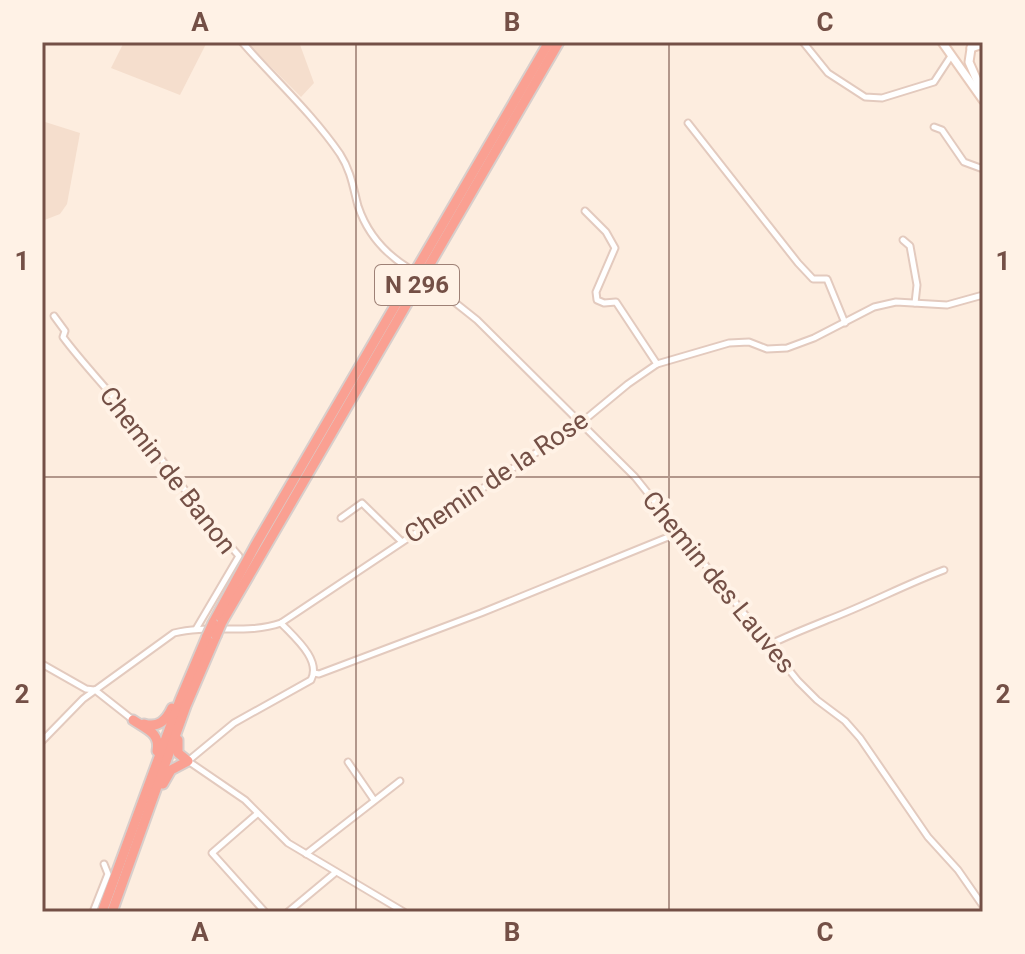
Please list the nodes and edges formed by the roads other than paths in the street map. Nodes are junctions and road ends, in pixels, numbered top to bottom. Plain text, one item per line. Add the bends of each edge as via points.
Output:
1 (242, 42) edge
2 (549, 42) edge
3 (559, 42) edge
4 (803, 42) edge
5 (942, 42) edge
6 (983, 44) edge
7 (971, 47) edge
8 (950, 54) junction
9 (983, 94) edge
10 (983, 100) edge
11 (688, 123) dead end
12 (934, 127) dead end
13 (983, 169) edge
14 (585, 211) dead end
15 (903, 240) dead end
16 (407, 267) dead end
17 (428, 281) dead end
18 (983, 295) edge
19 (915, 303) junction
20 (54, 316) dead end
21 (845, 323) junction
22 (657, 364) junction
23 (582, 422) junction
24 (341, 518) dead end
25 (678, 533) junction
26 (401, 541) junction
27 (944, 570) dead end
28 (220, 622) junction
29 (281, 623) junction
30 (196, 629) junction
31 (214, 636) junction
32 (769, 645) junction
33 (198, 655) junction
34 (42, 664) edge
35 (313, 670) junction
36 (95, 690) junction
37 (133, 720) junction
38 (42, 741) edge
39 (188, 761) junction
40 (348, 762) dead end
41 (400, 781) dead end
42 (374, 800) junction
43 (257, 814) junction
44 (306, 854) junction
45 (131, 861) junction
46 (104, 864) dead end
47 (336, 872) junction
48 (116, 876) junction
49 (983, 906) edge
50 (93, 912) edge
51 (102, 912) edge
52 (112, 912) edge
53 (265, 912) edge
54 (288, 912) edge
55 (404, 912) edge

1 - 16 street via 339,152 372,237
2 - 28 highway, N 296 via 256,544
3 - 28 highway, N 296
4 - 8 street via 828,73 865,97 882,98 934,82
5 - 8 street
6 - 7 street
7 - 8 street
7 - 9 street via 969,62
8 - 10 street
11 - 21 street via 798,263 813,279 827,279
12 - 13 street via 942,130 964,162
14 - 22 street via 615,248 597,300 616,302
15 - 19 street via 910,246
17 - 23 street, Chemin des Lauves via 477,320
18 - 19 street, Chemin de la Rose via 947,305
19 - 21 street, Chemin de la Rose via 874,307
20 - 30 street, Chemin de Banon via 74,352 239,556
21 - 22 street, Chemin de la Rose via 787,348 729,343
22 - 23 street, Chemin de la Rose
23 - 25 street, Chemin des Lauves via 635,477
23 - 26 street, Chemin de la Rose
24 - 26 street via 362,503
25 - 32 street, Chemin des Lauves
25 - 35 street via 481,613 328,670
26 - 29 street, Chemin de la Rose
27 - 32 street
28 - 31 highway, N 296, bridge
29 - 30 street, Chemin de la Rose
29 - 35 street
30 - 36 street, Chemin de la Rose via 174,633
31 - 33 highway, N 296
31 - 39 highway via 177,744 178,753
31 - 45 highway, N 296
32 - 49 street, Chemin des Lauves via 807,691 860,738
33 - 37 highway via 165,720 150,726
33 - 48 highway, N 296
34 - 36 street
35 - 39 street via 311,680 234,723
36 - 37 street
36 - 38 street, Chemin de la Rose
37 - 48 highway via 156,735 158,747
39 - 43 street
39 - 45 highway via 167,775
40 - 42 street
41 - 42 street
42 - 44 street
43 - 44 street
43 - 53 street via 212,853
44 - 47 street
45 - 52 highway, N 296
46 - 50 street via 108,874
47 - 54 street
47 - 55 street
48 - 51 highway, N 296

